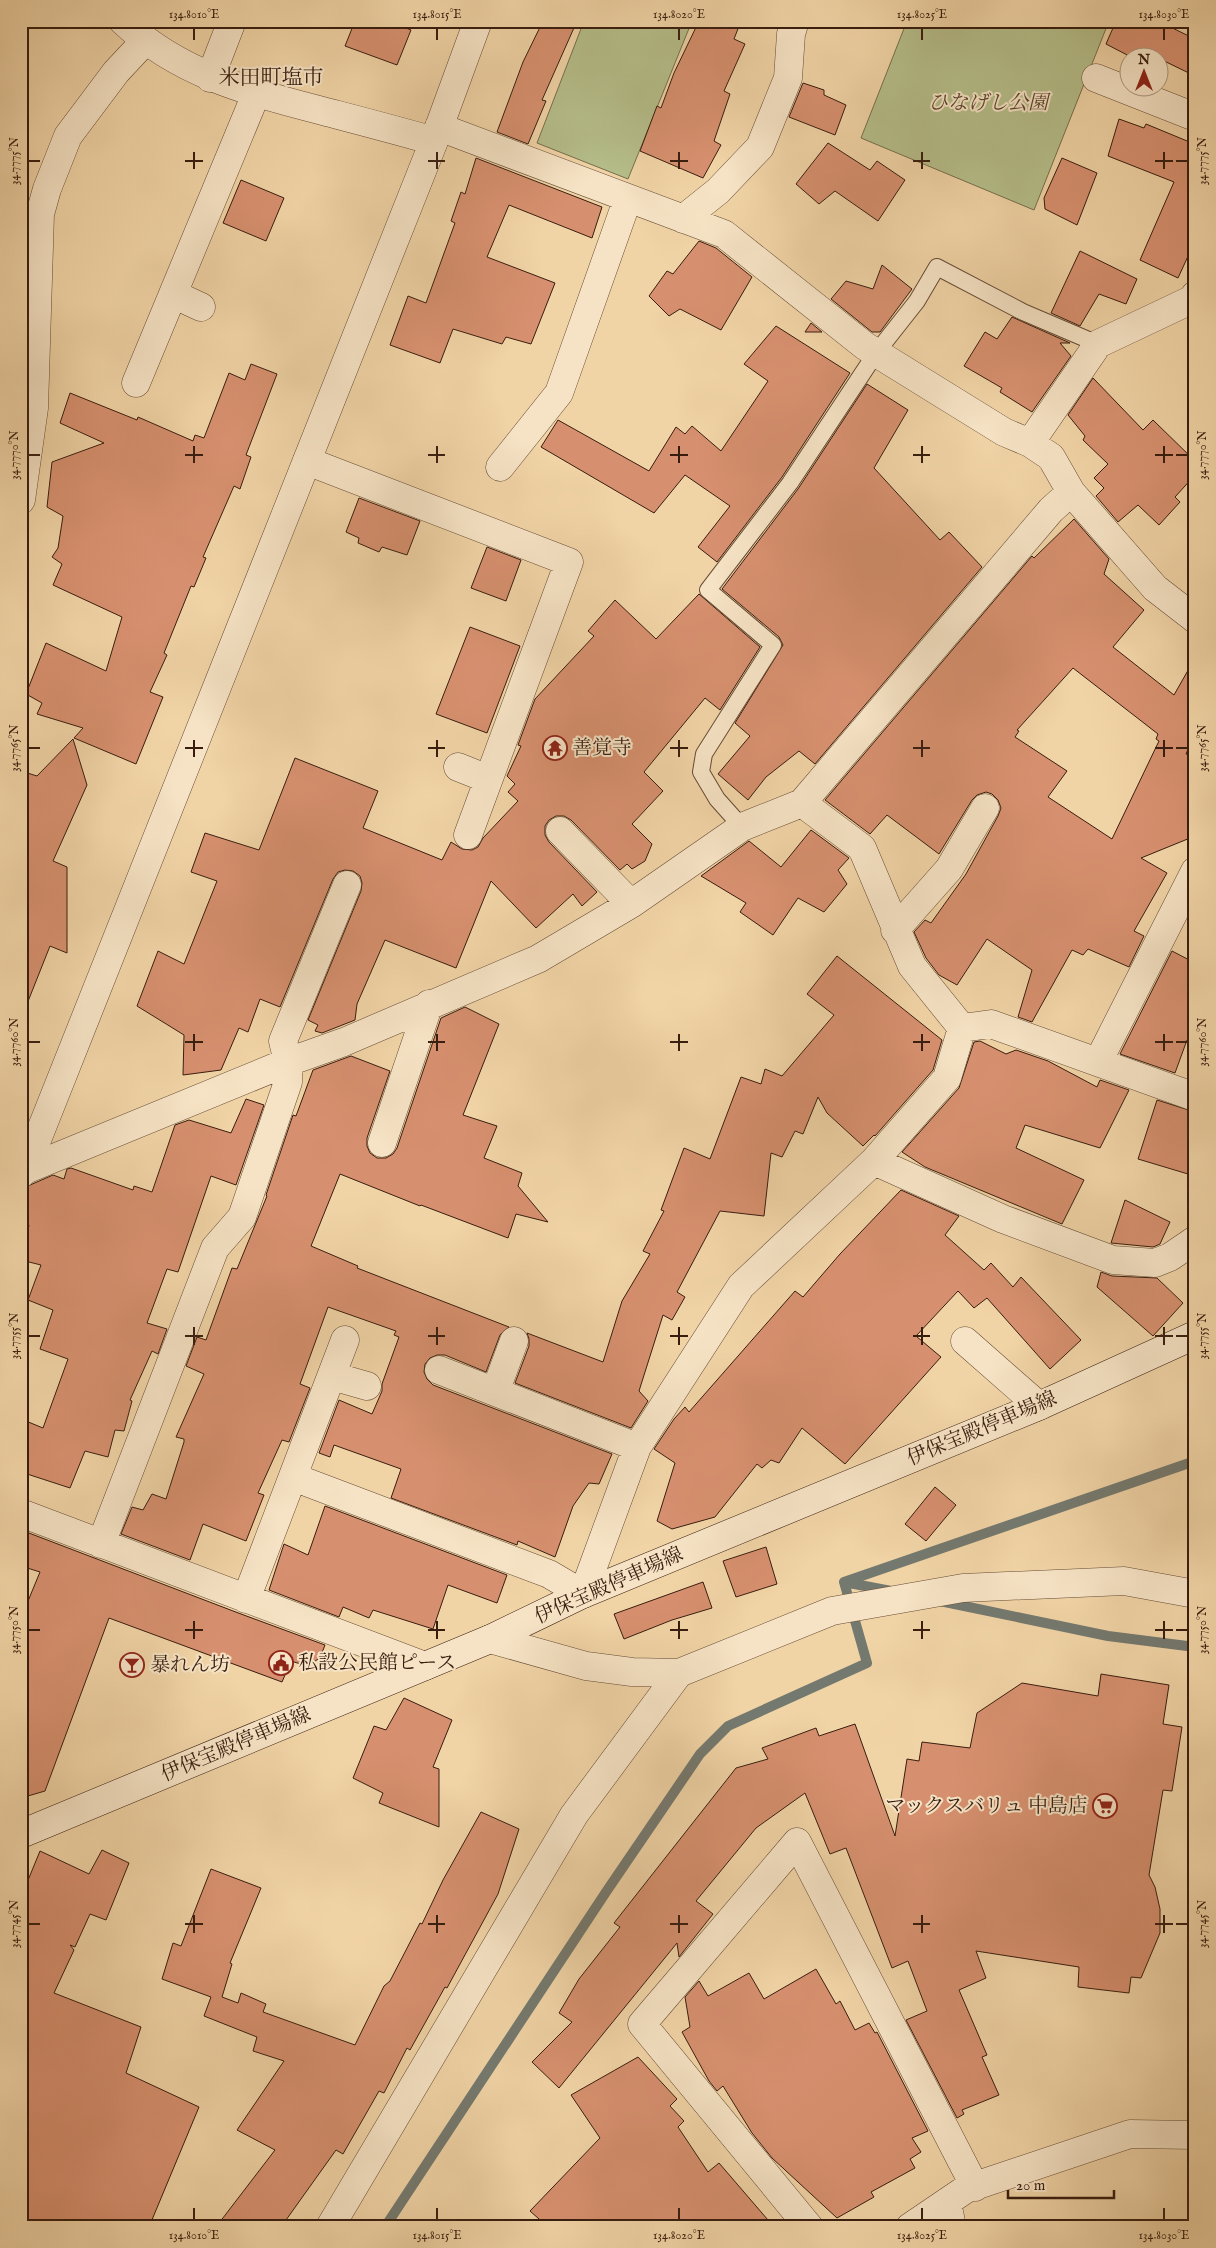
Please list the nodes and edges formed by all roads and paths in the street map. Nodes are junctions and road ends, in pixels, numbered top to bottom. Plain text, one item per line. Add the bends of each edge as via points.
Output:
1 (123, 21) edge
2 (232, 21) edge
3 (478, 21) edge
4 (796, 21) edge
5 (145, 41) junction
6 (210, 78) junction
7 (1096, 78) dead end
8 (256, 94) junction
9 (1195, 117) edge
10 (436, 134) junction
11 (628, 198) junction
12 (683, 219) junction
13 (173, 294) junction
14 (1195, 295) edge
15 (201, 307) dead end
16 (1098, 344) junction
17 (876, 354) junction
18 (136, 384) dead end
19 (1030, 443) junction
20 (307, 461) junction
21 (500, 468) dead end
22 (1071, 492) junction
23 (21, 500) edge
24 (1195, 619) edge
25 (458, 767) dead end
26 (488, 779) junction
27 (802, 803) junction
28 (985, 808) dead end
29 (742, 827) junction
30 (560, 831) dead end
31 (468, 835) dead end
32 (1195, 871) edge
33 (347, 885) dead end
34 (631, 904) junction
35 (895, 930) junction
36 (429, 1004) junction
37 (962, 1028) junction
38 (288, 1062) junction
39 (1098, 1062) junction
40 (1195, 1098) edge
41 (382, 1143) dead end
42 (874, 1161) junction
43 (23, 1172) edge
44 (1195, 1240) edge
45 (1195, 1335) edge
46 (345, 1340) dead end
47 (514, 1341) dead end
48 (965, 1341) dead end
49 (440, 1370) dead end
50 (332, 1376) junction
51 (367, 1386) dead end
52 (495, 1392) junction
53 (1039, 1406) junction
54 (637, 1447) junction
55 (292, 1477) junction
56 (21, 1513) edge
57 (100, 1544) junction
58 (582, 1594) junction
59 (1195, 1594) edge
60 (246, 1599) junction
61 (490, 1639) junction
62 (425, 1666) junction
63 (679, 1673) junction
64 (21, 1834) edge
65 (1195, 2135) edge
66 (975, 2186) junction
67 (949, 2214) edge
68 (330, 2227) edge
69 (809, 2227) edge
70 (910, 2227) edge

1 - 5 street
2 - 6 street
3 - 10 street
4 - 12 street via 791,34 788,78 760,147 718,191
5 - 6 street
5 - 23 street via 116,72 68,136 40,214 34,408
6 - 8 street
7 - 9 street
8 - 10 street
8 - 13 street
10 - 11 street
10 - 20 street
11 - 12 street
11 - 21 street via 559,393
12 - 17 street via 724,234
13 - 15 street
13 - 18 street
14 - 16 street via 1193,299
16 - 17 lane via 1023,312 937,267 917,301
16 - 19 street
17 - 19 street via 1004,432
17 - 29 lane via 790,483 708,590 773,645 704,754 701,772 717,799
19 - 22 street via 1050,457
20 - 26 street via 570,562
20 - 43 street
22 - 24 street via 1155,588
22 - 27 street via 1052,510
25 - 26 street
26 - 31 street
27 - 29 street
27 - 35 street via 862,848
28 - 35 street via 949,869
29 - 34 street
30 - 34 street
32 - 39 street
33 - 38 street via 283,1040
34 - 36 street via 538,959
35 - 37 street via 912,966
36 - 38 street via 344,1042
36 - 41 street
37 - 39 street via 991,1024
37 - 42 street via 947,1078
38 - 43 street
38 - 57 street via 288,1082 242,1217 216,1248
39 - 40 street
42 - 44 street via 1003,1219 1113,1260 1155,1263
42 - 54 street via 741,1286
45 - 53 street, 伊保宝殿停車場線
46 - 50 street
47 - 52 street
48 - 53 street
49 - 52 street
50 - 51 street
50 - 55 street
52 - 54 street
53 - 58 street, 伊保宝殿停車場線
54 - 58 street
55 - 58 street via 549,1574
55 - 60 street
56 - 57 street
57 - 60 street
58 - 61 street, 伊保宝殿停車場線
59 - 63 street via 1124,1581 963,1588 832,1611
60 - 62 street
61 - 62 street, 伊保宝殿停車場線
61 - 63 street via 586,1666 632,1672
62 - 64 street, 伊保宝殿停車場線
63 - 68 street via 574,1814
65 - 66 street via 1130,2134
66 - 67 street via 966,2190
66 - 69 street via 797,1842 642,2024
67 - 70 street

